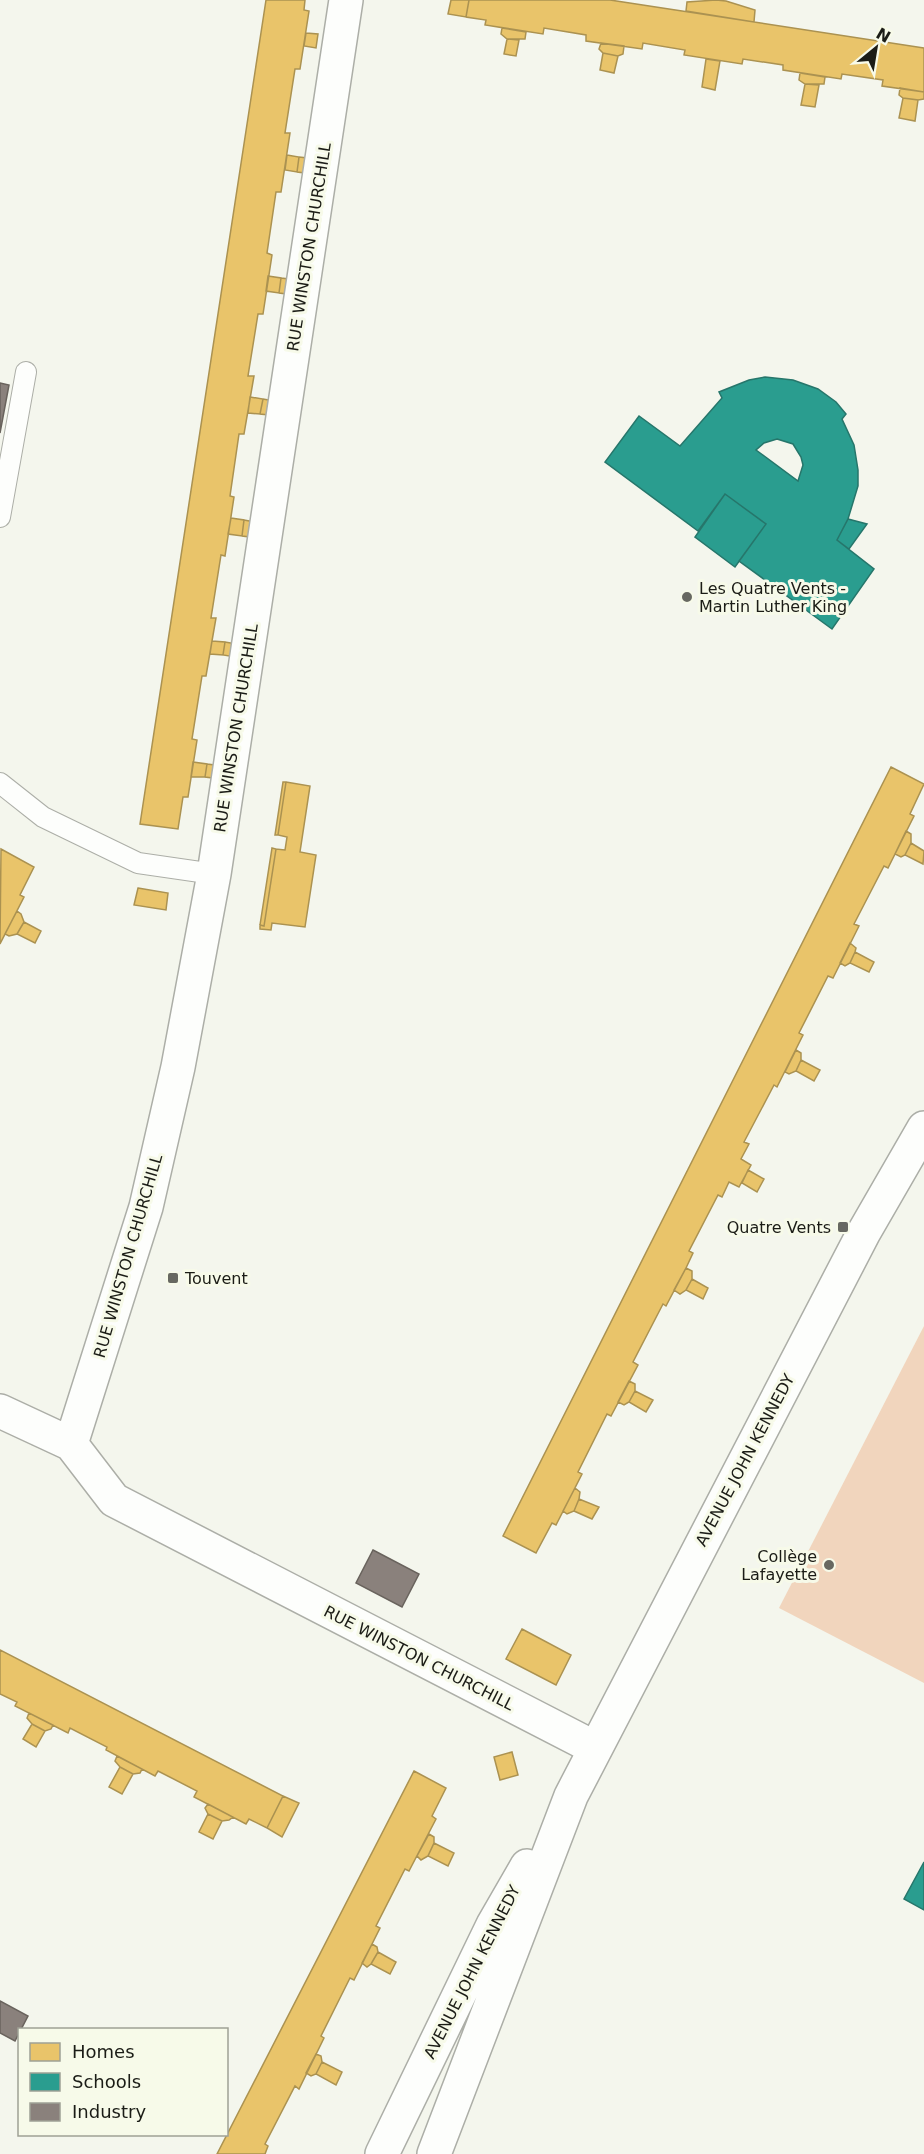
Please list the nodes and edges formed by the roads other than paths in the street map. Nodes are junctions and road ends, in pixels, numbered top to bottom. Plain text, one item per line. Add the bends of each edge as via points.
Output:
1 (346, 0) edge
2 (26, 372) dead end
3 (0, 517) edge
4 (0, 783) edge
5 (214, 874) junction
6 (924, 1128) edge
7 (0, 1411) edge
8 (71, 1443) junction
9 (595, 1748) junction
10 (571, 1796) junction
11 (382, 2154) edge
12 (434, 2154) edge

1 - 5 street, RUE WINSTON CHURCHILL
2 - 3 lane
4 - 5 lane via 43,816 138,863
5 - 8 street, RUE WINSTON CHURCHILL via 178,1067 146,1207
6 - 9 street, AVENUE JOHN KENNEDY via 864,1232
7 - 8 street, RUE WINSTON CHURCHILL
8 - 9 street, RUE WINSTON CHURCHILL via 114,1500
9 - 10 street, AVENUE JOHN KENNEDY
10 - 11 street, AVENUE JOHN KENNEDY via 549,1826 494,1924
10 - 12 street, AVENUE JOHN KENNEDY

